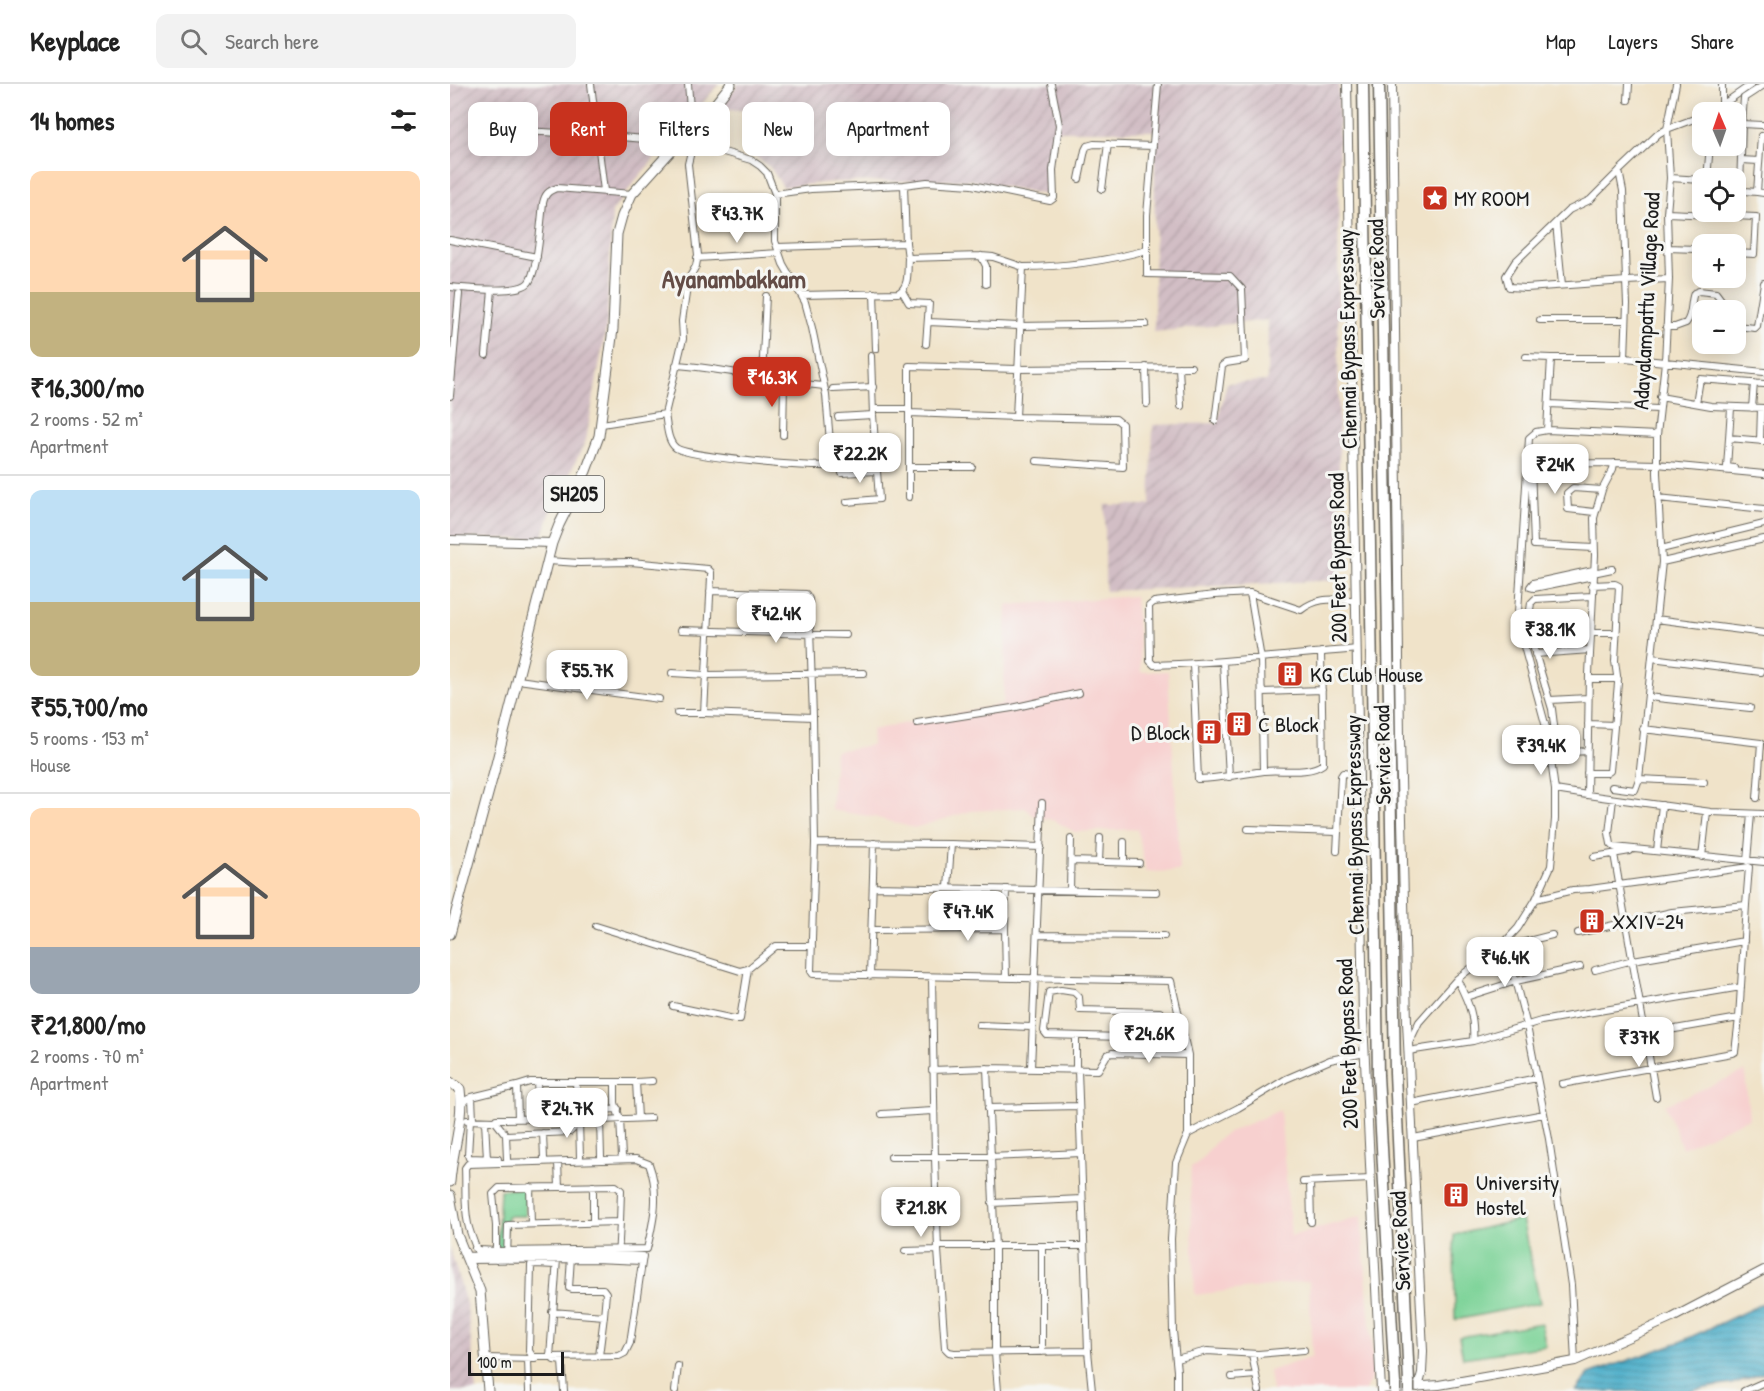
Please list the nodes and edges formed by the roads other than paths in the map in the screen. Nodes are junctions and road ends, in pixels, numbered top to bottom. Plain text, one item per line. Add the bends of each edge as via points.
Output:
1 (591, 84) edge
2 (688, 84) edge
3 (731, 84) edge
4 (1051, 84) edge
5 (1158, 84) edge
6 (1347, 84) edge
7 (1363, 84) edge
8 (1379, 84) edge
9 (1392, 84) edge
10 (1629, 84) edge
11 (1676, 84) edge
12 (1722, 84) edge
13 (1752, 84) edge
14 (1764, 85) edge
15 (1628, 100) dead end
16 (593, 102) edge
17 (690, 102) edge
18 (718, 102) edge
19 (1722, 102) edge
20 (1729, 102) edge
21 (1744, 102) edge
22 (1692, 120) edge
23 (1746, 124) edge
24 (1763, 124) edge
25 (1667, 129) junction
26 (1762, 136) edge
27 (1108, 144) junction
28 (1152, 146) junction
29 (730, 152) edge
30 (600, 156) edge
31 (666, 156) edge
32 (690, 156) edge
33 (1741, 156) edge
34 (1741, 160) junction
35 (1761, 164) edge
36 (1619, 171) junction
37 (1670, 178) junction
38 (1079, 179) dead end
39 (1692, 179) edge
40 (904, 185) junction
41 (1102, 189) dead end
42 (604, 191) junction
43 (1760, 192) edge
44 (632, 194) junction
45 (775, 194) junction
46 (1667, 213) junction
47 (1556, 223) junction
48 (450, 240) edge
49 (906, 243) junction
50 (1668, 248) junction
51 (1692, 249) edge
52 (778, 250) junction
53 (1148, 250) junction
54 (1746, 254) edge
55 (981, 256) junction
56 (537, 258) junction
57 (697, 258) junction
58 (908, 258) junction
59 (1023, 267) junction
60 (1669, 279) junction
61 (1626, 281) junction
62 (1764, 283) edge
63 (986, 284) dead end
64 (1562, 285) junction
65 (450, 287) edge
66 (492, 290) junction
67 (902, 291) junction
68 (874, 293) junction
69 (459, 294) dead end
70 (801, 294) junction
71 (766, 296) dead end
72 (1763, 296) edge
73 (1721, 300) edge
74 (1762, 314) edge
75 (1539, 320) dead end
76 (1626, 320) junction
77 (928, 322) junction
78 (1146, 324) dead end
79 (1019, 326) junction
80 (1666, 327) junction
81 (1760, 327) edge
82 (926, 344) dead end
83 (876, 349) dead end
84 (486, 355) dead end
85 (872, 356) dead end
86 (1526, 357) dead end
87 (1551, 358) junction
88 (1625, 358) junction
89 (1665, 362) junction
90 (676, 365) junction
91 (1146, 367) junction
92 (1179, 367) junction
93 (1191, 367) dead end
94 (1018, 369) junction
95 (1764, 372) edge
96 (762, 378) junction
97 (784, 382) junction
98 (1754, 383) junction
99 (1764, 384) edge
100 (824, 386) junction
101 (873, 387) junction
102 (832, 389) dead end
103 (450, 390) edge
104 (450, 396) edge
105 (1660, 397) junction
106 (1147, 404) dead end
107 (1549, 404) junction
108 (1696, 404) junction
109 (1181, 406) dead end
110 (1731, 408) junction
111 (1752, 408) junction
112 (1762, 408) edge
113 (1659, 409) junction
114 (909, 411) junction
115 (873, 412) junction
116 (665, 414) junction
117 (838, 417) dead end
118 (1016, 417) junction
119 (1215, 421) dead end
120 (602, 424) junction
121 (1547, 430) junction
122 (783, 435) dead end
123 (1657, 435) junction
124 (1729, 438) junction
125 (874, 441) junction
126 (1762, 441) edge
127 (840, 443) dead end
128 (1037, 461) dead end
129 (1614, 463) junction
130 (1657, 464) junction
131 (909, 467) junction
132 (972, 467) dead end
133 (876, 471) junction
134 (1764, 472) edge
135 (842, 473) dead end
136 (1602, 490) junction
137 (909, 497) dead end
138 (1658, 498) junction
139 (847, 502) dead end
140 (1764, 509) edge
141 (1594, 512) junction
142 (1764, 524) edge
143 (1755, 526) junction
144 (1723, 534) junction
145 (1761, 539) edge
146 (450, 540) edge
147 (552, 543) junction
148 (1727, 547) junction
149 (1594, 548) junction
150 (1661, 549) junction
151 (548, 561) junction
152 (1662, 562) junction
153 (1612, 569) dead end
154 (1593, 573) junction
155 (1592, 585) junction
156 (1520, 588) junction
157 (710, 591) junction
158 (1250, 593) junction
159 (1592, 596) junction
160 (1356, 600) junction
161 (1656, 619) junction
162 (681, 630) dead end
163 (707, 630) junction
164 (809, 632) junction
165 (1590, 633) junction
166 (1617, 633) junction
167 (1764, 633) edge
168 (846, 635) dead end
169 (1357, 649) junction
170 (1590, 650) junction
171 (1321, 652) junction
172 (1535, 654) junction
173 (1261, 658) junction
174 (1652, 658) junction
175 (1222, 662) junction
176 (1193, 664) junction
177 (1761, 672) dead end
178 (672, 673) dead end
179 (812, 673) junction
180 (864, 673) dead end
181 (706, 675) junction
182 (1588, 679) junction
183 (1618, 679) junction
184 (518, 680) junction
185 (1322, 690) junction
186 (1262, 692) junction
187 (1079, 693) dead end
188 (1648, 697) junction
189 (1588, 698) junction
190 (659, 699) dead end
191 (1550, 700) junction
192 (1750, 708) dead end
193 (677, 713) dead end
194 (704, 713) junction
195 (813, 717) junction
196 (917, 723) dead end
197 (1588, 724) junction
198 (1614, 725) junction
199 (1643, 729) junction
200 (1763, 744) edge
201 (1587, 751) junction
202 (1263, 771) junction
203 (1587, 773) junction
204 (1359, 775) junction
205 (1229, 777) junction
206 (1639, 779) junction
207 (1704, 782) dead end
208 (1612, 788) dead end
209 (1555, 790) junction
210 (1587, 795) junction
211 (1757, 798) dead end
212 (1613, 799) junction
213 (1042, 803) dead end
214 (1662, 805) junction
215 (1707, 812) junction
216 (1751, 814) junction
217 (1764, 814) edge
218 (1248, 829) dead end
219 (1337, 832) junction
220 (1100, 838) dead end
221 (1071, 839) dead end
222 (1124, 842) dead end
223 (815, 843) junction
224 (874, 843) junction
225 (951, 844) junction
226 (1041, 847) junction
227 (1336, 851) dead end
228 (1630, 851) dead end
229 (1657, 851) junction
230 (1614, 854) junction
231 (1702, 856) junction
232 (1594, 857) dead end
233 (1071, 861) junction
234 (1747, 861) junction
235 (1099, 862) junction
236 (1124, 862) junction
237 (1764, 862) edge
238 (1138, 863) dead end
239 (1619, 885) junction
240 (873, 887) junction
241 (948, 888) junction
242 (1006, 889) junction
243 (1039, 889) junction
244 (1070, 890) junction
245 (1156, 892) dead end
246 (1536, 899) junction
247 (1746, 905) junction
248 (1626, 922) junction
249 (596, 926) dead end
250 (1005, 929) junction
251 (872, 930) junction
252 (1578, 933) dead end
253 (450, 934) edge
254 (1037, 935) junction
255 (1552, 935) dead end
256 (1164, 936) dead end
257 (1744, 940) junction
258 (1507, 944) junction
259 (812, 946) junction
260 (1633, 960) junction
261 (1580, 967) dead end
262 (748, 969) junction
263 (1595, 970) dead end
264 (870, 976) junction
265 (932, 977) junction
266 (1006, 978) junction
267 (1034, 978) junction
268 (1053, 979) junction
269 (1457, 979) junction
270 (1516, 981) junction
271 (1741, 987) junction
272 (1053, 990) junction
273 (1466, 997) junction
274 (1641, 1003) junction
275 (673, 1006) dead end
276 (1739, 1018) junction
277 (979, 1025) dead end
278 (1527, 1026) junction
279 (1032, 1027) junction
280 (1646, 1034) junction
281 (1076, 1036) junction
282 (1473, 1041) junction
283 (1408, 1048) junction
284 (1365, 1053) junction
285 (1188, 1055) junction
286 (1651, 1066) junction
287 (987, 1068) junction
288 (1031, 1068) junction
289 (932, 1070) junction
290 (1077, 1070) junction
291 (1537, 1078) junction
292 (652, 1081) dead end
293 (450, 1082) edge
294 (537, 1082) junction
295 (576, 1082) junction
296 (615, 1082) junction
297 (636, 1082) junction
298 (1562, 1084) dead end
299 (517, 1086) junction
300 (472, 1097) junction
301 (1656, 1097) dead end
302 (461, 1103) junction
303 (1411, 1103) junction
304 (1079, 1106) junction
305 (988, 1108) junction
306 (618, 1109) junction
307 (578, 1111) junction
308 (933, 1111) junction
309 (882, 1114) dead end
310 (1544, 1114) junction
311 (539, 1118) junction
312 (638, 1118) junction
313 (651, 1118) dead end
314 (518, 1119) junction
315 (620, 1119) junction
316 (468, 1120) junction
317 (579, 1120) junction
318 (600, 1120) junction
319 (485, 1121) junction
320 (495, 1121) junction
321 (543, 1133) junction
322 (1188, 1134) junction
323 (506, 1135) junction
324 (1413, 1138) junction
325 (1081, 1153) junction
326 (640, 1156) dead end
327 (601, 1157) junction
328 (622, 1157) junction
329 (891, 1157) dead end
330 (989, 1157) junction
331 (544, 1158) junction
332 (580, 1158) junction
333 (935, 1158) junction
334 (507, 1159) junction
335 (453, 1160) junction
336 (472, 1160) junction
337 (487, 1160) junction
338 (558, 1162) junction
339 (1371, 1179) junction
340 (450, 1182) edge
341 (593, 1186) junction
342 (530, 1187) junction
343 (559, 1187) junction
344 (450, 1195) edge
345 (1082, 1199) junction
346 (992, 1203) junction
347 (593, 1222) junction
348 (620, 1222) junction
349 (1311, 1222) dead end
350 (531, 1224) junction
351 (995, 1246) junction
352 (1042, 1246) junction
353 (1083, 1246) junction
354 (475, 1248) junction
355 (938, 1248) junction
356 (905, 1251) dead end
357 (618, 1254) junction
358 (507, 1255) junction
359 (496, 1256) junction
360 (467, 1258) junction
361 (479, 1258) junction
362 (555, 1259) junction
363 (571, 1259) junction
364 (642, 1263) junction
365 (1764, 1270) edge
366 (552, 1312) junction
367 (604, 1316) junction
368 (1304, 1350) dead end
369 (1088, 1351) junction
370 (1042, 1352) junction
371 (995, 1353) junction
372 (1252, 1354) junction
373 (599, 1356) junction
374 (550, 1357) junction
375 (484, 1358) junction
376 (528, 1359) junction
377 (1176, 1359) junction
378 (1575, 1361) junction
379 (678, 1366) dead end
380 (1256, 1375) junction
381 (1232, 1377) dead end
382 (1762, 1383) dead end
383 (1412, 1387) edge
384 (1395, 1388) edge
385 (1381, 1390) edge
386 (488, 1391) edge
387 (529, 1391) edge
388 (564, 1391) edge
389 (675, 1391) edge
390 (998, 1391) edge
391 (1092, 1391) edge
392 (1177, 1391) edge
393 (1259, 1391) edge
394 (1744, 1391) edge

1 - 16 street
2 - 17 street
3 - 18 main road, SH205
4 - 40 street via 1059,124 1052,200 972,185
5 - 28 street
6 - 160 street, 200 Feet Bypass Road
7 - 384 highway, Chennai Bypass Expressway via 1377,1063
8 - 383 highway, Chennai Bypass Expressway via 1395,1061
9 - 283 street, Service Road
10 - 15 street
11 - 25 street, Adayalampattu Village Road
12 - 19 street
13 - 20 street
14 - 21 street
22 - 25 street
23 - 24 street
24 - 26 street
25 - 36 street
25 - 37 street, Adayalampattu Village Road
26 - 35 street
27 - 28 street
27 - 38 street via 1087,146
27 - 41 street
28 - 53 street
29 - 45 street via 767,172
30 - 42 street
31 - 44 main road, SH205
32 - 57 street
33 - 34 street
34 - 35 street
34 - 43 street via 1740,188
35 - 43 street
36 - 47 street via 1590,200 1569,210
36 - 61 street
37 - 39 street
37 - 46 street, Adayalampattu Village Road
40 - 45 street
40 - 49 street
42 - 44 street
42 - 56 street via 557,188 545,194
44 - 120 main road, SH205 via 617,234 613,329
45 - 52 street
46 - 50 street, Adayalampattu Village Road
46 - 54 street via 1756,217 1754,254
47 - 64 street
47 - 64 street via 1515,262 1506,276 1509,287
48 - 56 street
49 - 52 street
49 - 58 street
50 - 51 street
50 - 60 street, Adayalampattu Village Road
52 - 57 street
52 - 70 street
53 - 59 street via 1108,261
53 - 119 street via 1148,274 1230,276 1242,289 1245,360 1222,366
55 - 58 street
55 - 59 street
55 - 63 street via 986,266
56 - 66 street via 526,285
57 - 90 street via 688,280
58 - 67 street
59 - 79 street
60 - 61 street
60 - 80 street, Adayalampattu Village Road
61 - 64 street
61 - 76 street
62 - 72 street
65 - 66 street
66 - 84 street
67 - 68 street
67 - 77 street via 909,303 929,304
68 - 70 street
68 - 83 street
69 - 103 street
70 - 100 street
71 - 96 street
72 - 74 street
73 - 80 street via 1716,293 1694,293 1686,323
74 - 81 street
75 - 76 street
76 - 88 street
77 - 79 street
77 - 82 street
78 - 79 street
79 - 94 street
80 - 89 street, Adayalampattu Village Road
85 - 101 street
86 - 87 street
87 - 88 street
87 - 107 street
88 - 89 street
89 - 95 street
89 - 105 street, Adayalampattu Village Road
90 - 96 street via 716,368
90 - 116 street
91 - 92 street
91 - 94 street
91 - 106 street
92 - 93 street
92 - 109 street
94 - 114 street via 909,366
94 - 118 street
96 - 97 street
97 - 100 street
97 - 122 street
98 - 99 street
98 - 108 street via 1700,380
98 - 111 street
100 - 116 street via 830,466 762,463 677,449 670,442
101 - 102 street
101 - 115 street
103 - 104 street
105 - 108 street
105 - 113 street, Adayalampattu Village Road
107 - 113 street
107 - 121 street
108 - 110 street
110 - 111 street
110 - 124 street
111 - 112 street
112 - 126 street
113 - 123 street, Adayalampattu Village Road
114 - 115 street
114 - 118 street
114 - 131 street
115 - 117 street
115 - 125 street
116 - 120 street
118 - 128 street via 1116,420 1122,424 1123,467
120 - 147 main road, SH205 via 586,471
121 - 123 street, Adayalampattu Village Road
121 - 156 street via 1529,438
123 - 130 street
124 - 126 street
124 - 134 street via 1726,467
125 - 127 street
125 - 133 street
129 - 130 street
129 - 136 street
129 - 149 street via 1531,466 1534,545
130 - 134 street
130 - 138 street
131 - 132 street
131 - 137 street
133 - 135 street
133 - 139 street via 879,499
136 - 141 street
136 - 141 street via 1573,488 1567,493 1568,509
138 - 140 street
138 - 150 street
141 - 149 street
142 - 143 street
143 - 144 street
143 - 145 street
144 - 148 street
144 - 150 street
145 - 148 street
146 - 147 street
147 - 151 main road, SH205
148 - 152 street
149 - 154 street
150 - 152 street
151 - 157 street via 631,562 708,569
151 - 184 main road, SH205
152 - 161 street
153 - 154 street
154 - 155 street
154 - 156 street
155 - 159 street
155 - 166 street via 1619,586
156 - 209 street via 1520,627 1547,731
157 - 163 street
157 - 164 street via 806,594
158 - 160 street via 1301,610 1316,601
158 - 173 street
158 - 176 street via 1154,602 1149,606 1151,664
159 - 165 street
159 - 172 street via 1532,601
160 - 169 street, 200 Feet Bypass Road
161 - 167 street
161 - 174 street
162 - 163 street
163 - 164 street
163 - 181 street
164 - 168 street
164 - 179 street
165 - 166 street
165 - 170 street
166 - 183 street
169 - 171 street
169 - 204 street, 200 Feet Bypass Road
170 - 172 street
170 - 182 street
171 - 173 street
171 - 185 street
172 - 191 street
173 - 175 street
173 - 186 street
174 - 177 street
174 - 188 street
175 - 176 street
175 - 205 street
176 - 205 street via 1198,779
178 - 181 street
179 - 180 street
179 - 181 street
179 - 195 street
181 - 194 street
182 - 183 street
182 - 189 street
183 - 198 street
184 - 190 street
184 - 253 main road, SH205
185 - 186 street
185 - 202 street via 1323,764 1300,770
186 - 202 street
187 - 196 street
188 - 192 street
188 - 199 street
189 - 191 street
189 - 197 street
191 - 201 street via 1560,753
193 - 194 street
194 - 195 street
195 - 223 street
197 - 198 street
197 - 201 street
198 - 203 street via 1610,771
199 - 200 street
199 - 206 street
200 - 211 street
201 - 203 street
202 - 205 street
203 - 210 street
204 - 219 street via 1341,776
204 - 284 street, 200 Feet Bypass Road
206 - 207 street
206 - 208 street via 1635,790
209 - 210 street
209 - 246 street via 1551,866
210 - 212 street
212 - 214 street
212 - 229 street via 1611,845
213 - 226 street
214 - 215 street
214 - 229 street
215 - 216 street
215 - 231 street
216 - 217 street
216 - 234 street
218 - 219 street
219 - 227 street
220 - 235 street
221 - 233 street
222 - 236 street
223 - 224 street
223 - 259 street
224 - 225 street
224 - 240 street
225 - 226 street
225 - 241 street
226 - 243 street
228 - 230 street
229 - 231 street
230 - 232 street
230 - 239 street
231 - 234 street
233 - 235 street
233 - 244 street
234 - 237 street
235 - 236 street
236 - 238 street
239 - 246 street
239 - 247 street via 1749,867
239 - 248 street
240 - 241 street
240 - 251 street
241 - 242 street
242 - 243 street
242 - 250 street
243 - 244 street
243 - 254 street
244 - 245 street
246 - 258 street
247 - 248 street via 1672,912
247 - 257 street
248 - 252 street
248 - 260 street
249 - 262 street via 740,971
250 - 251 street
250 - 266 street
251 - 264 street
254 - 256 street
254 - 267 street
255 - 258 street
257 - 260 street
257 - 271 street
258 - 269 street
258 - 270 street
259 - 262 street via 776,946
259 - 264 street via 813,974
260 - 263 street
260 - 274 street
261 - 270 street
262 - 275 street via 740,1019
264 - 265 street
265 - 266 street
265 - 289 street
266 - 267 street
267 - 268 street
267 - 279 street
268 - 272 street
268 - 285 street via 1172,981
269 - 273 street
269 - 283 street via 1419,1022
270 - 273 street
270 - 278 street
271 - 274 street
271 - 276 street
272 - 281 street via 1049,992 1045,1033
272 - 281 street via 1074,992 1079,996 1080,1010 1160,1012 1167,1051 1128,1051 1123,1037
273 - 282 street via 1474,1023
274 - 278 street
274 - 280 street
276 - 280 street
276 - 286 street via 1735,1052
277 - 279 street
278 - 282 street
278 - 291 street
279 - 288 street
280 - 286 street
281 - 290 street
282 - 283 street
283 - 303 street, Service Road
284 - 322 street via 1330,1060 1286,1079
284 - 339 street, 200 Feet Bypass Road
285 - 290 street via 1112,1053 1098,1070
285 - 322 street
286 - 298 street
286 - 301 street
287 - 288 street
287 - 289 street
287 - 305 street
288 - 290 street
289 - 308 street
290 - 304 street
291 - 303 street
291 - 310 street
292 - 297 street
293 - 302 main road via 460,1089
294 - 295 street
294 - 299 street
294 - 311 street
295 - 296 street
295 - 307 street
296 - 297 street
296 - 306 street
297 - 312 street
299 - 300 street
299 - 314 street
300 - 302 street
300 - 316 street
302 - 316 main road
303 - 324 street, Service Road
304 - 305 street
304 - 325 street
305 - 330 street
306 - 307 street
306 - 315 street
307 - 311 street via 578,1118
308 - 309 street
308 - 333 street
310 - 324 street
310 - 378 street via 1571,1285
311 - 314 street
312 - 313 street
312 - 315 street
314 - 320 street
315 - 318 street
315 - 328 street
316 - 319 street
316 - 335 main road
316 - 336 street via 468,1155
317 - 318 street
317 - 321 street via 570,1131
317 - 332 street
318 - 327 street
319 - 320 street
319 - 337 street
320 - 323 street
321 - 323 street
321 - 331 street
322 - 377 street via 1176,1162 1172,1229
323 - 334 street
324 - 383 street, Service Road via 1423,1351 1422,1373
325 - 330 street
325 - 345 street
326 - 328 street
327 - 328 street
327 - 332 street
329 - 333 street
330 - 333 street
330 - 346 street
331 - 332 street
331 - 334 street
333 - 355 street
334 - 337 street
335 - 336 street
335 - 340 main road
336 - 337 street
338 - 343 street
338 - 354 street via 466,1165 466,1215
338 - 357 street via 636,1159 649,1164 656,1198 647,1249
339 - 349 street via 1307,1182
339 - 385 street, 200 Feet Bypass Road
341 - 343 street
341 - 347 street
341 - 348 street via 619,1187
342 - 343 street
342 - 350 street
342 - 359 street via 499,1188 494,1192
344 - 360 main road via 457,1236
345 - 346 street
345 - 353 street
346 - 351 street
347 - 348 street
347 - 350 street
348 - 357 street
350 - 358 street via 508,1225
351 - 352 street
351 - 355 street
351 - 371 street
352 - 353 street
352 - 370 street
353 - 369 street
354 - 359 street
354 - 361 street
355 - 356 street
355 - 371 street via 945,1348 954,1353
357 - 358 street
357 - 363 street
357 - 364 street via 643,1256
358 - 359 street
358 - 362 street
359 - 361 street
360 - 361 street
360 - 375 main road via 480,1292
362 - 363 street
362 - 366 street
362 - 374 street via 531,1265 529,1352 533,1357
363 - 364 street
363 - 367 street via 568,1286 605,1290
364 - 373 street via 630,1343 619,1356
365 - 378 street via 1672,1318
366 - 367 street
366 - 374 street
367 - 373 street
368 - 372 street
369 - 370 street
369 - 391 street
370 - 371 street
371 - 390 street
372 - 377 street via 1208,1351
372 - 380 street
373 - 374 street
375 - 376 street
375 - 386 main road
376 - 387 street
376 - 388 street via 562,1361
377 - 392 street
378 - 383 street via 1439,1386
379 - 389 street
380 - 381 street
380 - 393 street
382 - 394 street
383 - 385 street

